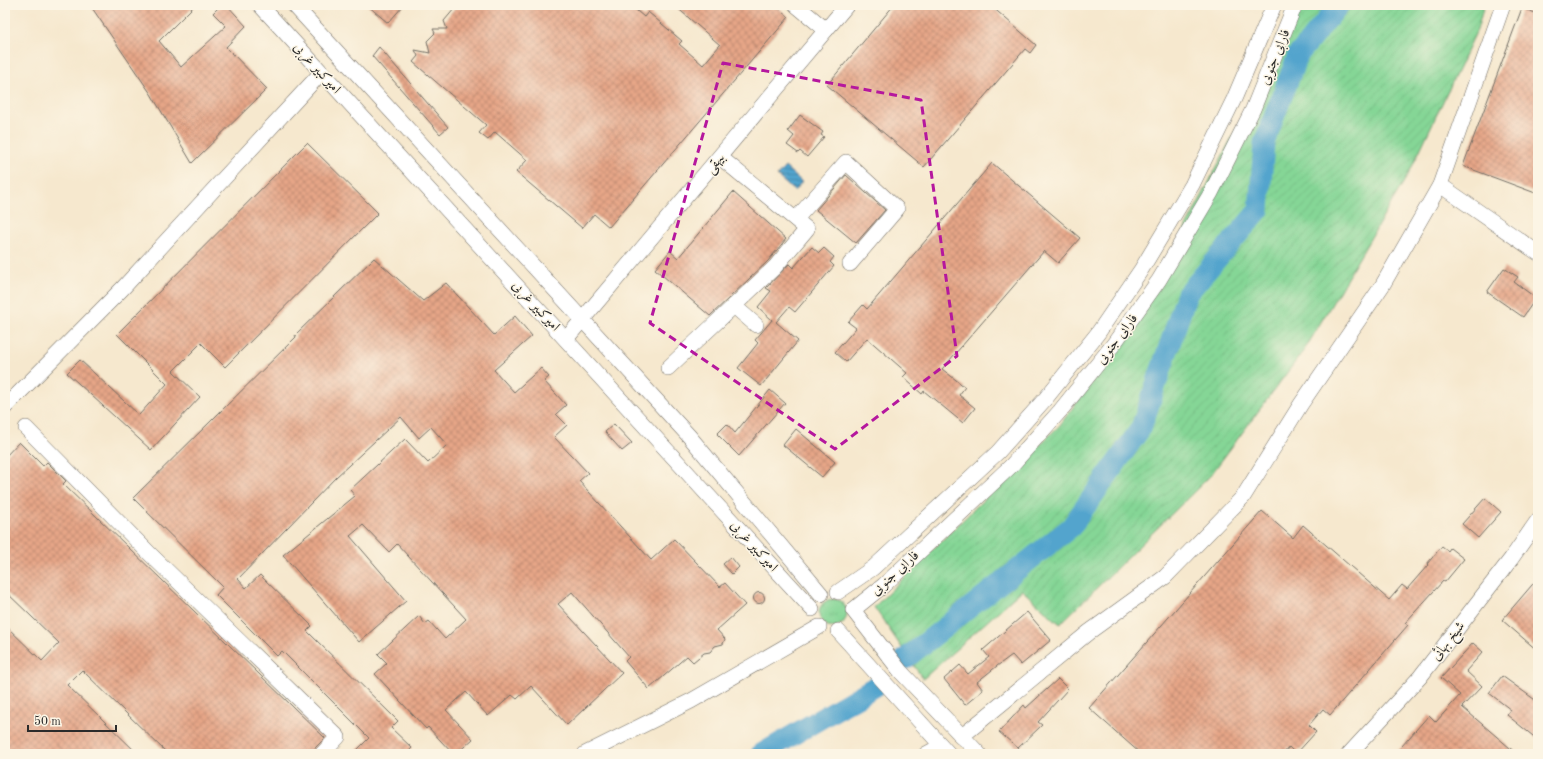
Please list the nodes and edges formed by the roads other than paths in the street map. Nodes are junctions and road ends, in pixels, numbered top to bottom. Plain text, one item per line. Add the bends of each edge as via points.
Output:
1 (260, 5) edge
2 (294, 5) edge
3 (796, 5) edge
4 (847, 5) edge
5 (1274, 5) edge
6 (1295, 5) edge
7 (1503, 5) edge
8 (826, 30) junction
9 (321, 73) junction
10 (720, 157) junction
11 (1440, 185) junction
12 (796, 219) junction
13 (1538, 253) edge
14 (850, 264) dead end
15 (734, 306) junction
16 (583, 320) junction
17 (756, 325) dead end
18 (566, 339) junction
19 (668, 368) dead end
20 (5, 407) edge
21 (26, 428) dead end
22 (1538, 520) edge
23 (838, 592) junction
24 (821, 594) junction
25 (812, 609) junction
26 (853, 610) junction
27 (819, 627) junction
28 (838, 631) junction
29 (961, 737) junction
30 (945, 750) edge
31 (322, 754) edge
32 (585, 754) edge
33 (926, 754) edge
34 (979, 754) edge
35 (1349, 754) edge

1 - 9 street, امیرکبیر غربی
2 - 16 street, امیرکبیر غربی
3 - 8 street
4 - 8 street, بیهقی
5 - 23 street, فارابی جنوبی via 1234,99 1192,185 1141,270 1098,333 1046,398 998,452 873,568
6 - 26 street, فارابی جنوبی via 1253,109 1211,193 1160,280 1118,338 1060,411 1011,466
7 - 11 street
8 - 10 street, بیهقی
9 - 18 street, امیرکبیر غربی
9 - 20 street via 122,290
10 - 12 street
10 - 16 street, بیهقی
11 - 13 street
11 - 29 street via 1382,286 1301,404 1243,497 1165,577 1089,632
12 - 14 street via 846,162 897,209
12 - 15 street via 807,229 775,267
15 - 17 street
15 - 19 street
16 - 18 street, بیهقی
16 - 24 street, امیرکبیر غربی via 689,436
18 - 25 street, امیرکبیر غربی
21 - 31 street via 338,738
22 - 35 street, شیخ بهائی via 1512,559 1420,677
23 - 24 street via 826,591
23 - 26 street via 848,599
24 - 25 street via 816,598
25 - 27 street via 814,622
26 - 28 street via 849,623
26 - 29 street via 901,672
27 - 28 street via 832,632
27 - 32 street via 691,701
28 - 30 street
29 - 34 street
30 - 33 street

